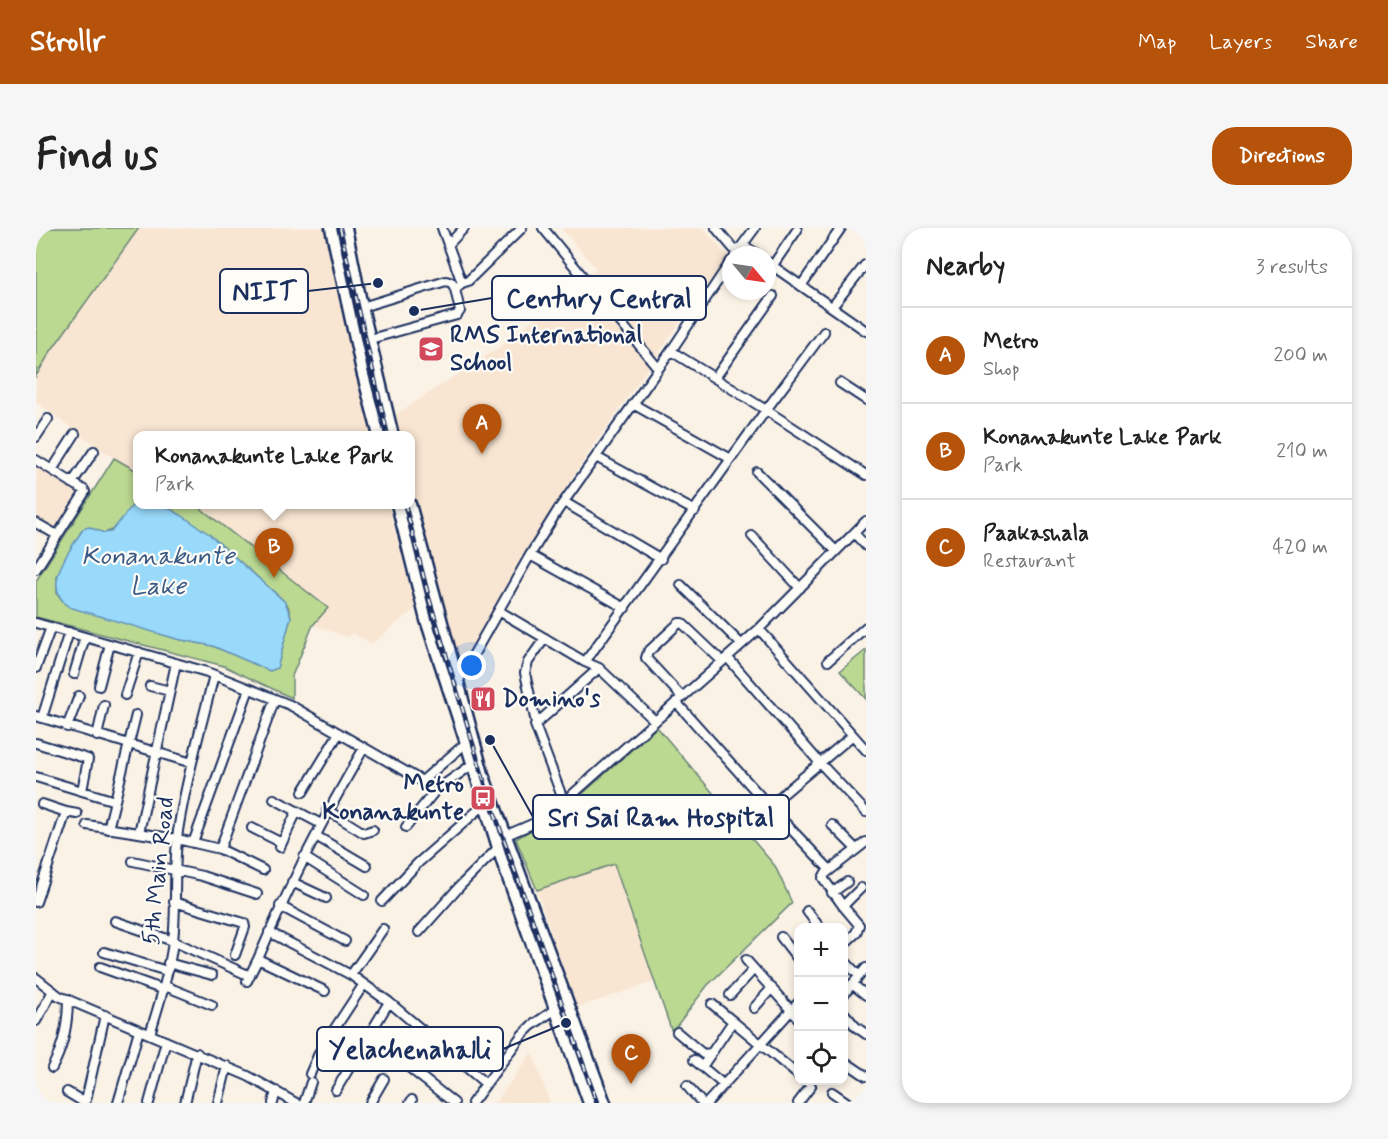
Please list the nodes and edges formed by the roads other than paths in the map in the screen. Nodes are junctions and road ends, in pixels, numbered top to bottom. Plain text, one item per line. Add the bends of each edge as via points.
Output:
1 (331, 228) edge
2 (346, 228) edge
3 (442, 228) edge
4 (464, 228) edge
5 (522, 228) edge
6 (543, 228) edge
7 (716, 228) edge
8 (755, 228) edge
9 (841, 228) edge
10 (797, 230) dead end
11 (448, 244) junction
12 (743, 245) edge
13 (730, 246) edge
14 (776, 256) edge
15 (865, 265) edge
16 (776, 267) edge
17 (722, 274) edge
18 (462, 283) junction
19 (801, 286) junction
20 (455, 289) junction
21 (770, 300) edge
22 (362, 307) junction
23 (832, 307) junction
24 (866, 319) edge
25 (863, 329) edge
26 (824, 332) dead end
27 (370, 339) junction
28 (670, 351) junction
29 (658, 368) junction
30 (715, 378) junction
31 (840, 383) dead end
32 (866, 400) edge
33 (633, 404) junction
34 (766, 410) junction
35 (48, 419) dead end
36 (379, 431) edge
37 (392, 431) edge
38 (75, 434) dead end
39 (36, 437) edge
40 (94, 451) dead end
41 (596, 457) junction
42 (731, 459) junction
43 (36, 460) edge
44 (52, 470) junction
45 (757, 472) dead end
46 (866, 475) edge
47 (72, 483) junction
48 (564, 502) junction
49 (398, 509) edge
50 (411, 509) edge
51 (694, 511) junction
52 (866, 520) edge
53 (36, 523) edge
54 (854, 533) junction
55 (57, 535) junction
56 (752, 536) dead end
57 (866, 546) edge
58 (836, 551) junction
59 (530, 555) junction
60 (39, 559) edge
61 (661, 559) junction
62 (36, 569) edge
63 (681, 585) dead end
64 (800, 588) junction
65 (625, 608) junction
66 (499, 611) junction
67 (36, 623) edge
68 (51, 627) junction
69 (866, 627) edge
70 (759, 629) junction
71 (69, 632) junction
72 (85, 637) junction
73 (545, 638) junction
74 (110, 644) junction
75 (741, 644) junction
76 (139, 652) junction
77 (725, 659) junction
78 (828, 661) dead end
79 (585, 662) junction
80 (176, 663) junction
81 (36, 668) edge
82 (599, 668) junction
83 (74, 674) dead end
84 (214, 675) junction
85 (452, 685) junction
86 (99, 686) dead end
87 (150, 686) dead end
88 (249, 689) junction
89 (170, 691) junction
90 (125, 695) dead end
91 (79, 696) dead end
92 (274, 699) junction
93 (679, 699) junction
94 (104, 705) dead end
95 (136, 715) dead end
96 (39, 717) edge
97 (656, 721) junction
98 (536, 723) junction
99 (67, 727) junction
100 (339, 734) junction
101 (853, 735) junction
102 (97, 736) junction
103 (36, 743) edge
104 (466, 743) junction
105 (129, 745) junction
106 (364, 747) junction
107 (866, 750) edge
108 (157, 753) junction
109 (192, 763) junction
110 (820, 763) junction
111 (473, 764) junction
112 (37, 779) edge
113 (82, 791) junction
114 (303, 792) dead end
115 (274, 799) dead end
116 (115, 801) junction
117 (564, 802) junction
118 (42, 804) dead end
119 (485, 804) junction
120 (769, 806) junction
121 (327, 810) junction
122 (297, 811) junction
123 (66, 812) junction
124 (866, 812) edge
125 (77, 814) dead end
126 (321, 824) junction
127 (87, 825) dead end
128 (832, 825) dead end
129 (406, 827) dead end
130 (252, 828) dead end
131 (108, 829) junction
132 (373, 830) dead end
133 (139, 833) junction
134 (316, 836) junction
135 (177, 839) junction
136 (500, 841) junction
137 (866, 842) edge
138 (193, 843) junction
139 (220, 849) junction
140 (856, 849) junction
141 (304, 857) junction
142 (133, 861) dead end
143 (367, 867) dead end
144 (175, 869) junction
145 (262, 870) dead end
146 (830, 870) junction
147 (292, 882) junction
148 (847, 882) dead end
149 (861, 888) dead end
150 (832, 893) junction
151 (257, 894) dead end
152 (364, 895) dead end
153 (326, 898) dead end
154 (382, 901) dead end
155 (36, 902) edge
156 (174, 902) junction
157 (280, 906) junction
158 (843, 906) junction
159 (807, 911) dead end
160 (115, 921) dead end
161 (817, 923) edge
162 (863, 926) edge
163 (383, 929) dead end
164 (269, 932) junction
165 (419, 932) dead end
166 (781, 937) dead end
167 (848, 940) edge
168 (173, 941) junction
169 (345, 941) dead end
170 (104, 952) dead end
171 (235, 955) dead end
172 (794, 955) edge
173 (258, 958) junction
174 (746, 960) dead end
175 (848, 965) edge
176 (100, 967) dead end
177 (168, 967) junction
178 (866, 968) edge
179 (754, 969) junction
180 (212, 975) dead end
181 (351, 975) junction
182 (859, 976) junction
183 (36, 978) edge
184 (364, 984) junction
185 (852, 984) junction
186 (165, 988) junction
187 (771, 988) junction
188 (848, 988) edge
189 (53, 991) junction
190 (325, 991) dead end
191 (730, 995) dead end
192 (866, 995) edge
193 (68, 999) junction
194 (389, 1002) junction
195 (712, 1004) dead end
196 (212, 1005) dead end
197 (754, 1008) dead end
198 (794, 1008) edge
199 (556, 1009) junction
200 (792, 1011) junction
201 (794, 1013) edge
202 (105, 1016) junction
203 (848, 1018) edge
204 (36, 1021) edge
205 (733, 1021) junction
206 (139, 1030) junction
207 (677, 1032) dead end
208 (150, 1034) junction
209 (866, 1034) edge
210 (166, 1041) junction
211 (761, 1043) junction
212 (197, 1053) junction
213 (711, 1053) junction
214 (694, 1060) dead end
215 (848, 1064) edge
216 (406, 1065) dead end
217 (227, 1066) junction
218 (702, 1067) junction
219 (52, 1068) dead end
220 (794, 1072) edge
221 (866, 1076) edge
222 (384, 1079) dead end
223 (486, 1084) junction
224 (724, 1085) junction
225 (810, 1085) edge
226 (687, 1086) dead end
227 (336, 1090) dead end
228 (276, 1091) junction
229 (67, 1092) dead end
230 (832, 1092) dead end
231 (118, 1103) edge
232 (149, 1103) edge
233 (185, 1103) edge
234 (218, 1103) edge
235 (273, 1103) edge
236 (296, 1103) edge
237 (304, 1103) edge
238 (370, 1103) edge
239 (454, 1103) edge
240 (472, 1103) edge
241 (589, 1103) edge
242 (605, 1103) edge
243 (702, 1103) edge
244 (707, 1103) edge
245 (798, 1103) edge
246 (848, 1103) edge

1 - 36 highway
2 - 22 highway
3 - 11 street
4 - 11 street
5 - 18 street
6 - 29 street
7 - 13 street
8 - 12 street
9 - 19 street
10 - 14 street
11 - 18 street
15 - 23 street
16 - 19 street
17 - 28 street
18 - 20 street
19 - 23 street
20 - 22 street via 446,281
20 - 27 street via 460,311 457,315
21 - 30 street
22 - 27 highway
23 - 25 street
24 - 25 street
26 - 34 street
27 - 37 highway
28 - 29 street
28 - 30 street
29 - 33 street
30 - 34 street
31 - 32 street
33 - 41 street
33 - 42 street
34 - 42 street
34 - 46 street
35 - 39 street
38 - 44 street
40 - 47 street
41 - 48 street
41 - 51 street
42 - 51 street
43 - 44 street
44 - 47 street
45 - 58 street
47 - 55 street via 85,492
48 - 59 street
48 - 61 street
49 - 85 highway via 426,620
50 - 85 highway
51 - 61 street
52 - 54 street
53 - 55 street
54 - 57 street
54 - 58 street
55 - 60 street
56 - 64 street
58 - 64 street
59 - 65 street
59 - 66 street
60 - 62 street
61 - 65 street
63 - 75 street
64 - 70 street
65 - 79 street
66 - 73 street
66 - 85 street
67 - 68 street
68 - 71 street
68 - 81 street
69 - 78 street
70 - 75 street
70 - 101 street
71 - 72 street
71 - 96 street
72 - 74 street
72 - 83 street
73 - 79 street
73 - 98 street via 525,673
74 - 76 street
74 - 86 street
75 - 77 street
76 - 80 street
76 - 90 street
77 - 93 street
77 - 93 street via 679,623 646,655
77 - 110 street
79 - 82 street
80 - 84 street
80 - 89 street
82 - 97 street
82 - 98 street
84 - 88 street
84 - 109 street, 5th Main Road
85 - 104 highway
85 - 136 highway via 483,774
87 - 89 street
88 - 92 street
88 - 138 street
89 - 108 street
91 - 99 street
92 - 100 street
92 - 139 street
93 - 97 street
93 - 120 street
94 - 102 street
95 - 105 street
96 - 99 street
97 - 117 street
98 - 117 street via 534,728
99 - 102 street
100 - 106 street
100 - 114 street
101 - 107 street
101 - 110 street
102 - 105 street
103 - 113 street via 88,759
104 - 106 street via 423,781
104 - 111 highway
105 - 108 street
105 - 116 street
106 - 121 street
108 - 109 street
108 - 133 street
109 - 135 street, 5th Main Road
110 - 120 street
110 - 124 street
111 - 119 highway
111 - 129 street via 435,791
112 - 113 street
113 - 116 street
115 - 122 street
116 - 131 street
117 - 136 street via 537,822
118 - 123 street
119 - 136 highway
119 - 154 street
120 - 146 street
121 - 126 street
121 - 132 street via 356,830
122 - 126 street
122 - 130 street via 281,845
123 - 125 street
123 - 155 street
126 - 134 street
127 - 131 street
128 - 140 street
131 - 133 street
133 - 135 street
134 - 141 street
134 - 143 street
135 - 138 street
135 - 144 street, 5th Main Road
136 - 165 street
136 - 199 highway
136 - 242 highway
137 - 140 street
138 - 139 street
139 - 145 street
140 - 146 street
141 - 147 street
141 - 152 street
142 - 144 street
144 - 151 street
144 - 156 street, 5th Main Road
146 - 150 street via 823,881
147 - 153 street
147 - 157 street
148 - 150 street
149 - 158 street
150 - 158 street
156 - 168 street, 5th Main Road
156 - 171 street via 244,923
157 - 164 street
157 - 169 street
158 - 162 street
159 - 161 street
160 - 168 street
162 - 167 street
163 - 181 street
164 - 173 street
164 - 181 street
166 - 172 street
168 - 173 street via 248,979
168 - 177 street, 5th Main Road
170 - 177 street
173 - 190 street
174 - 179 street
175 - 182 street
176 - 186 street
177 - 180 street
177 - 186 street, 5th Main Road
178 - 182 street
179 - 187 street
179 - 191 street
181 - 184 street
182 - 185 street
183 - 189 street
184 - 194 street
184 - 237 street via 320,1051
185 - 188 street
185 - 192 street
186 - 196 street
186 - 208 street, 5th Main Road
187 - 197 street
187 - 200 street
189 - 193 street
189 - 204 street
193 - 202 street
193 - 219 street via 66,1028
194 - 223 street
194 - 227 street
195 - 205 street
198 - 200 street
199 - 223 street via 522,1035
199 - 241 highway
200 - 201 street
200 - 211 street
202 - 206 street
202 - 229 street via 86,1100
203 - 209 street
205 - 211 street
205 - 213 street
206 - 208 street
206 - 231 street
207 - 213 street via 703,1054
208 - 210 street
210 - 212 street
210 - 232 street
211 - 220 street
211 - 224 street
212 - 217 street
212 - 233 street
213 - 218 street
214 - 218 street
215 - 221 street
216 - 239 street
217 - 228 street
217 - 234 street
218 - 224 street
222 - 238 street
223 - 240 street
224 - 244 street
225 - 245 street
226 - 243 street
228 - 235 street
228 - 236 street
230 - 246 street

